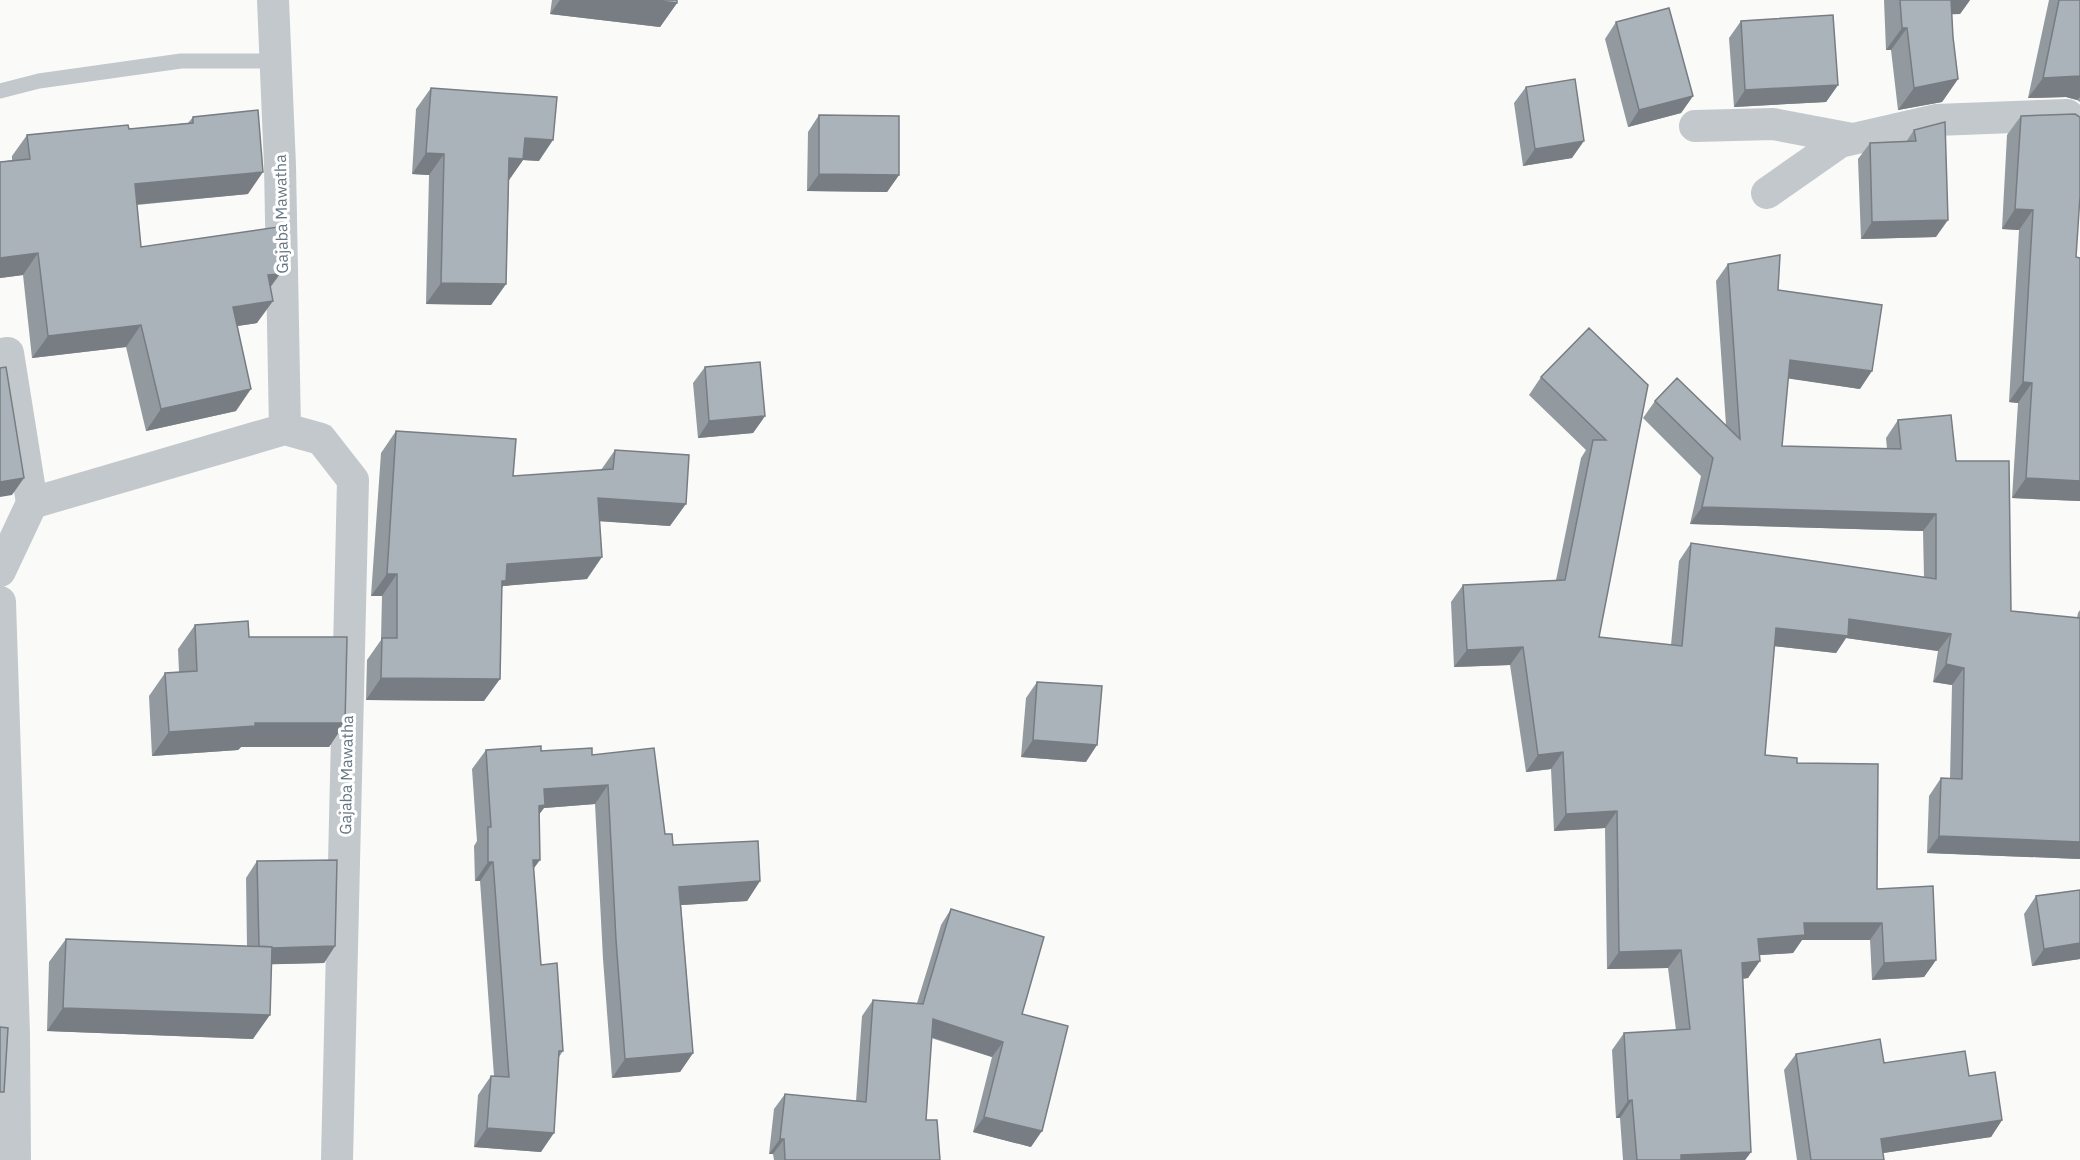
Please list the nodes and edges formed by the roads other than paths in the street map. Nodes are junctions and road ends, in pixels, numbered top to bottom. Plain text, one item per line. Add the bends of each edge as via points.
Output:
1 (273, 0) edge
2 (276, 61) junction
3 (0, 91) edge
4 (2080, 125) edge
5 (1695, 126) dead end
6 (1852, 139) junction
7 (1767, 193) dead end
8 (0, 354) edge
9 (285, 429) junction
10 (32, 503) junction
11 (0, 571) edge
12 (0, 602) edge
13 (15, 1160) edge
14 (337, 1160) edge

1 - 2 street, Gajaba Mawatha
2 - 3 lane via 181,61 39,81
2 - 9 street, Gajaba Mawatha
4 - 6 street via 2067,115 1936,120
5 - 6 street via 1773,124
6 - 7 street via 1840,142
8 - 10 street via 8,353
9 - 10 street
9 - 14 street, Gajaba Mawatha via 321,439 353,480
10 - 11 street
12 - 13 street

